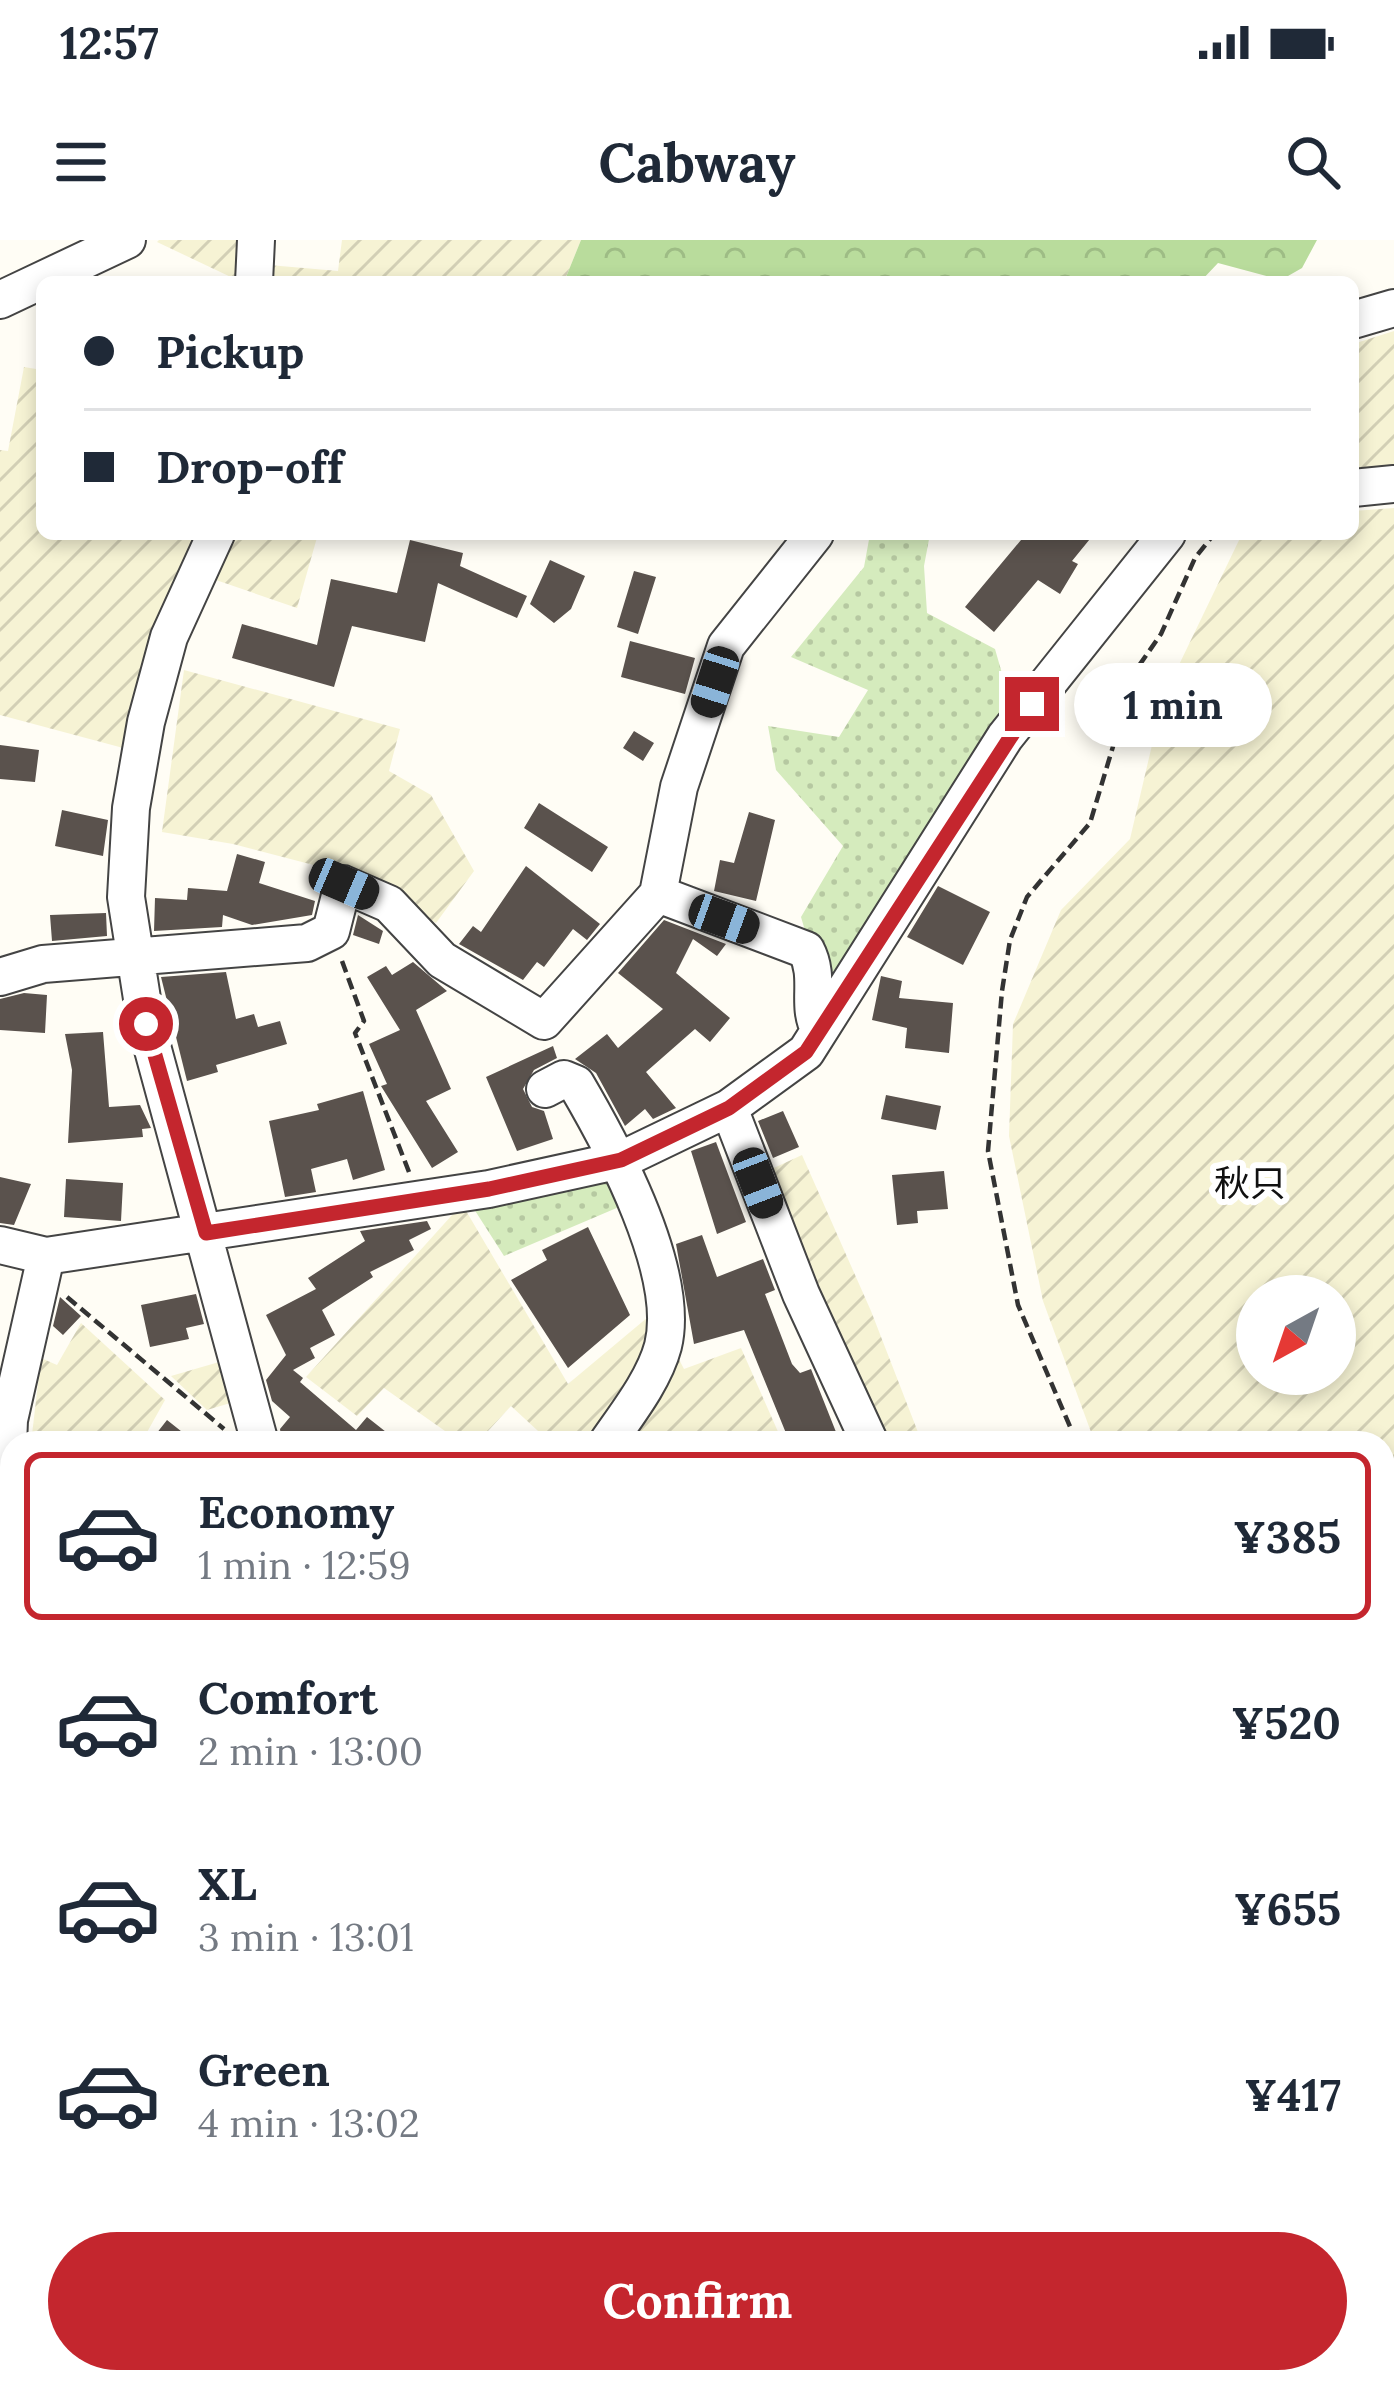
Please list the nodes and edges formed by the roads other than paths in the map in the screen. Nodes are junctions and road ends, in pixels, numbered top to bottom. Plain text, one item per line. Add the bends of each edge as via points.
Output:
1 (127, 240) edge
2 (256, 240) edge
3 (51, 276) edge
4 (254, 276) edge
5 (36, 283) edge
6 (0, 300) edge
7 (1394, 308) edge
8 (1359, 318) edge
9 (1394, 484) edge
10 (1359, 487) edge
11 (213, 540) edge
12 (810, 540) edge
13 (1162, 540) edge
14 (658, 894) junction
15 (133, 958) junction
16 (0, 977) edge
17 (820, 1029) junction
18 (545, 1089) dead end
19 (729, 1108) junction
20 (621, 1160) junction
21 (206, 1233) junction
22 (0, 1245) edge
23 (44, 1266) junction
24 (4, 1419) edge
25 (243, 1431) edge
26 (614, 1431) edge
27 (864, 1431) edge

1 - 3 street
2 - 4 street
5 - 6 street
7 - 8 street
9 - 10 street
11 - 15 street via 169,637 146,722 125,897
12 - 14 street via 726,646 679,787
13 - 17 street via 1005,737
14 - 15 street via 544,1022 442,960 389,904 344,884 331,931 308,943
14 - 17 street via 806,950 818,971 813,1018
15 - 16 street via 44,964
15 - 21 street
17 - 19 street via 806,1052
18 - 20 street via 563,1079 576,1084
19 - 20 street
19 - 27 street
20 - 21 street
20 - 26 street via 667,1298 663,1347
21 - 23 street
21 - 25 street
22 - 23 street
23 - 24 street

